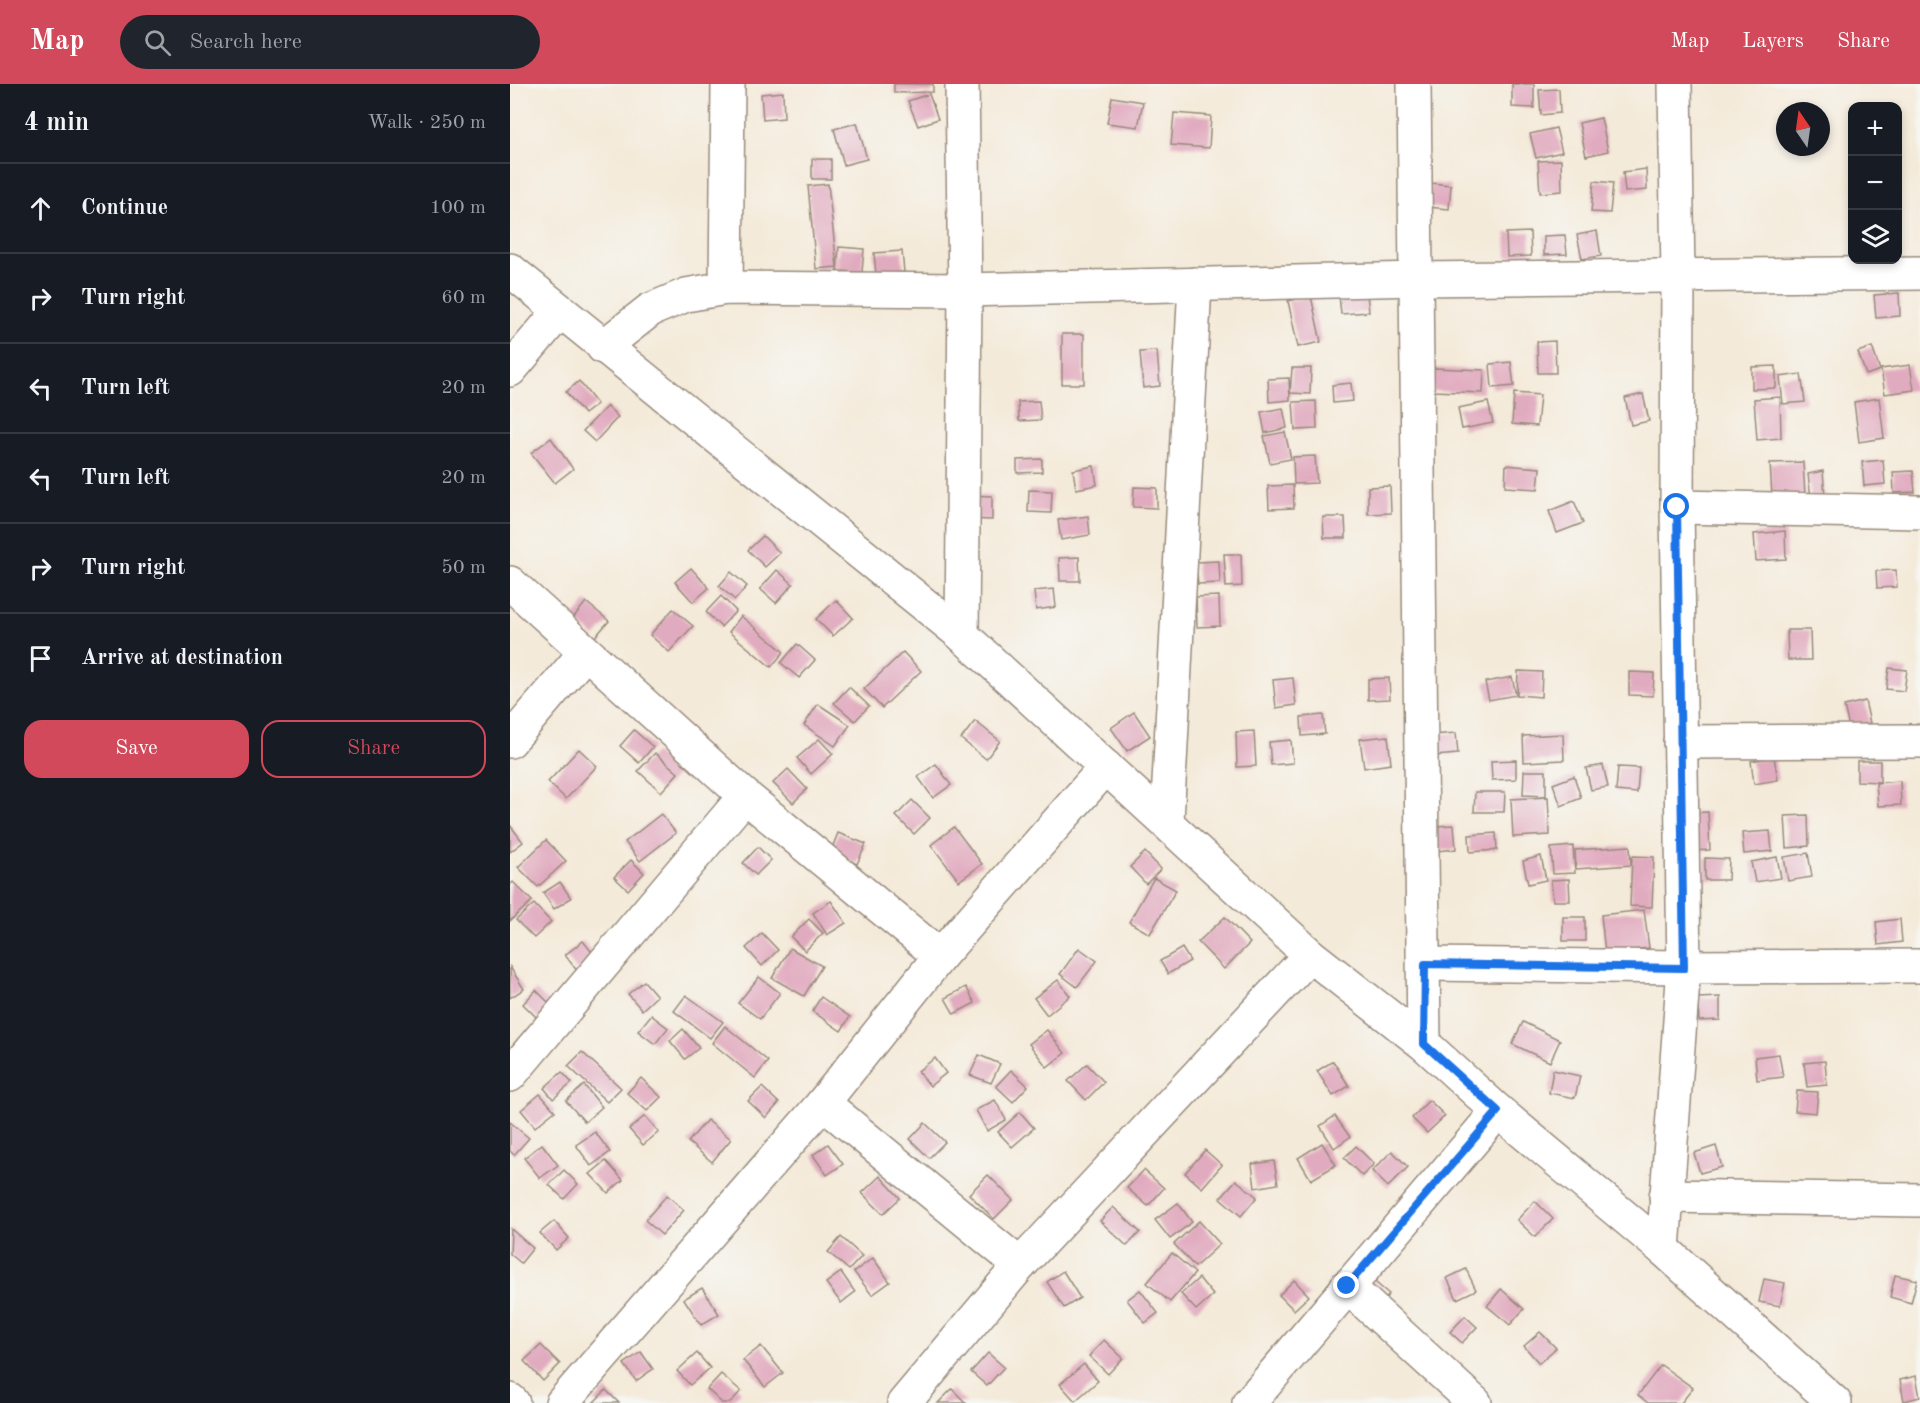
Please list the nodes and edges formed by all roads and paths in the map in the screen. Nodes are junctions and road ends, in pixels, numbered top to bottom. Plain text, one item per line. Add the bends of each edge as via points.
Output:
1 (728, 84) edge
2 (962, 84) edge
3 (1414, 84) edge
4 (1675, 84) edge
5 (510, 270) edge
6 (1920, 273) edge
7 (1678, 277) junction
8 (1418, 279) junction
9 (1196, 284) junction
10 (726, 288) junction
11 (965, 290) junction
12 (560, 311) junction
13 (603, 346) junction
14 (510, 370) edge
15 (1677, 507) junction
16 (1920, 512) edge
17 (510, 583) edge
18 (962, 635) junction
19 (585, 653) junction
20 (510, 741) edge
21 (1920, 741) edge
22 (1680, 742) junction
23 (1106, 767) junction
24 (745, 796) junction
25 (1167, 821) junction
26 (1310, 955) junction
27 (940, 956) junction
28 (1425, 964) junction
29 (1920, 966) edge
30 (1684, 968) junction
31 (1424, 1044) junction
32 (510, 1075) edge
33 (823, 1103) junction
34 (1498, 1111) junction
35 (1666, 1196) junction
36 (1920, 1200) edge
37 (1663, 1249) junction
38 (1020, 1265) junction
39 (1347, 1286) junction
40 (510, 1400) edge
41 (513, 1403) edge
42 (562, 1403) edge
43 (904, 1403) edge
44 (1250, 1403) edge
45 (1475, 1403) edge
46 (1835, 1403) edge

1 - 10 street
2 - 11 street
3 - 8 street
4 - 7 street
5 - 12 street
6 - 7 street
7 - 8 street
7 - 15 street
8 - 9 street
8 - 28 street
9 - 11 street
9 - 25 street
10 - 11 street
10 - 13 street via 686,295 650,310
11 - 18 street
12 - 13 street
12 - 14 street
13 - 18 street
15 - 16 street
15 - 22 street
17 - 19 street
18 - 23 street
19 - 20 street
19 - 24 street
21 - 22 street
22 - 30 street
23 - 25 street
23 - 27 street
24 - 27 street
24 - 32 street
25 - 26 street
26 - 31 street
26 - 38 street
27 - 33 street
28 - 30 street
28 - 31 street
29 - 30 street
30 - 35 street
31 - 34 street
33 - 38 street
33 - 42 street
34 - 37 street
34 - 39 street
35 - 36 street
35 - 37 street
37 - 46 street
38 - 43 street
39 - 44 street
39 - 45 street
40 - 41 street

